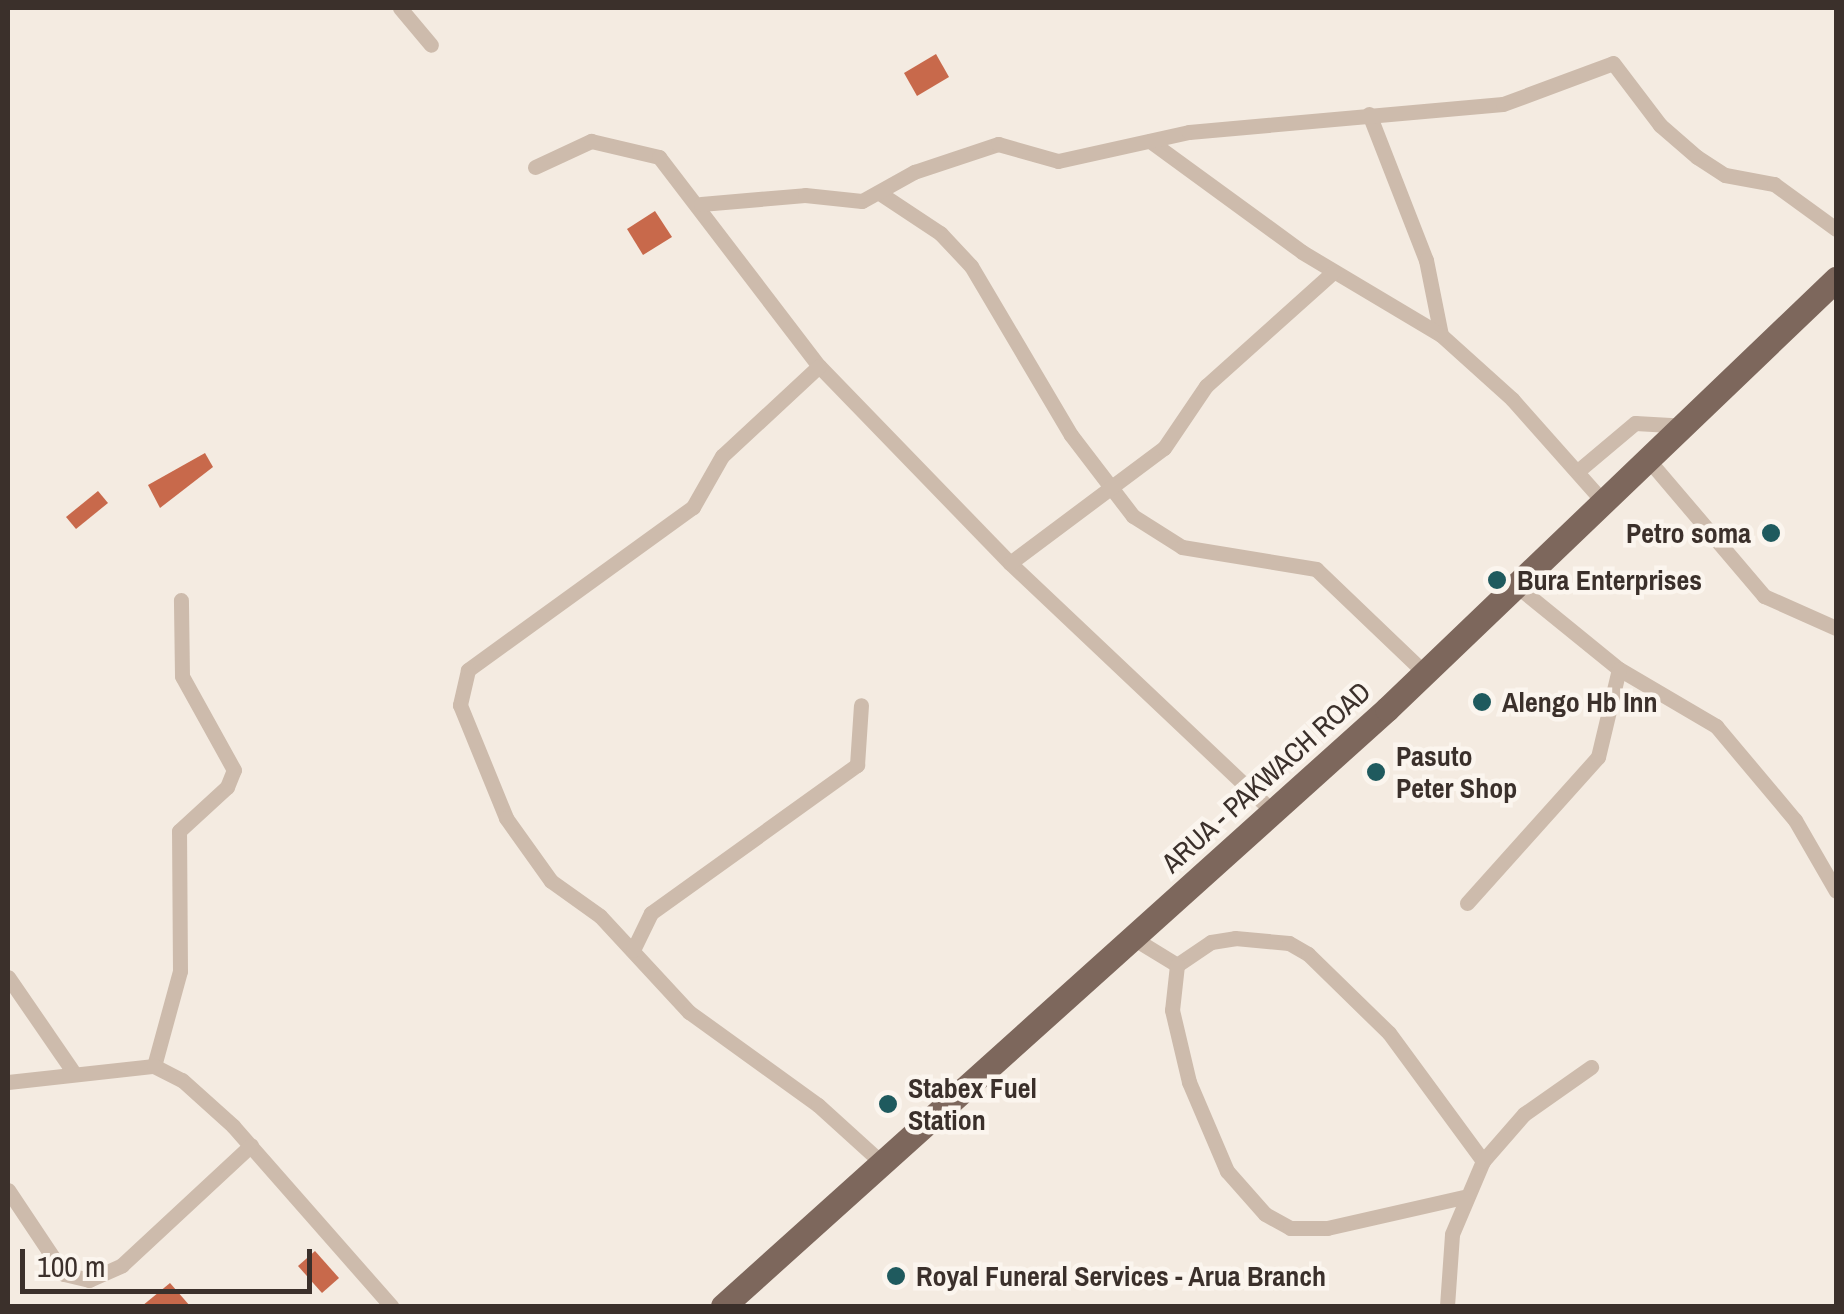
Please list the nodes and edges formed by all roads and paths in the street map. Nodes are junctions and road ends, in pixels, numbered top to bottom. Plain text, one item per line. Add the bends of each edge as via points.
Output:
1 (400, 8) edge
2 (431, 45) dead end
3 (1369, 114) junction
4 (1150, 141) junction
5 (535, 167) dead end
6 (881, 194) junction
7 (701, 204) junction
8 (1836, 228) edge
9 (1333, 272) junction
10 (1836, 278) edge
11 (1441, 335) junction
12 (819, 366) junction
13 (1688, 426) junction
14 (1651, 463) junction
15 (1579, 470) junction
16 (1110, 488) junction
17 (1606, 505) junction
18 (1010, 563) junction
19 (1518, 586) junction
20 (181, 600) dead end
21 (1836, 628) edge
22 (1619, 668) junction
23 (1425, 673) junction
24 (862, 705) dead end
25 (1273, 812) junction
26 (1836, 891) edge
27 (1468, 903) dead end
28 (1133, 938) junction
29 (633, 950) junction
30 (1176, 965) junction
31 (8, 977) edge
32 (154, 1066) junction
33 (1591, 1067) dead end
34 (72, 1070) junction
35 (8, 1082) edge
36 (251, 1145) junction
37 (1483, 1161) junction
38 (882, 1163) junction
39 (8, 1190) edge
40 (1464, 1197) junction
41 (392, 1306) edge
42 (723, 1306) edge
43 (1447, 1306) edge

1 - 2 street
3 - 4 street
3 - 8 street via 1503,104 1613,63 1660,125 1697,157 1725,175 1774,184
3 - 11 street via 1426,260
4 - 6 street via 1058,161 993,145 914,172
4 - 9 street
5 - 7 street via 591,141 632,146 659,158
6 - 7 street via 848,203 806,195
6 - 16 street via 940,233 971,266
7 - 12 street via 761,297
9 - 11 street
9 - 16 street via 1206,386 1170,442
10 - 13 main road, ARUA - PAKWACH ROAD
11 - 15 street
12 - 18 street
12 - 29 street via 722,456 693,507 546,610 461,683 473,746 506,818 552,881
13 - 14 main road, ARUA - PAKWACH ROAD
13 - 15 street via 1635,423
14 - 17 main road, ARUA - PAKWACH ROAD
14 - 21 street via 1764,596
15 - 17 street
16 - 18 street
16 - 23 street via 1146,527 1182,546 1294,561 1326,575
17 - 19 main road, ARUA - PAKWACH ROAD
18 - 25 street
19 - 22 street
19 - 23 main road, ARUA - PAKWACH ROAD
20 - 32 street via 182,676 234,770 227,787 179,830 180,971
22 - 26 street via 1725,735 1795,820
22 - 27 street via 1598,757
23 - 25 main road, ARUA - PAKWACH ROAD
24 - 29 street via 857,764 650,913
25 - 28 main road, ARUA - PAKWACH ROAD
28 - 30 street
28 - 38 main road, ARUA - PAKWACH ROAD
29 - 38 street via 690,1012 818,1104
30 - 37 street via 1211,942 1236,938 1289,942 1308,954 1389,1034
30 - 40 street via 1172,1010 1190,1082 1227,1172 1266,1214 1290,1228 1328,1228
31 - 34 street
32 - 34 street
32 - 36 street via 189,1084
33 - 37 street via 1524,1114
34 - 35 street
36 - 39 street via 122,1264 89,1280 64,1274
36 - 41 street
37 - 40 street
38 - 42 main road, ARUA - PAKWACH ROAD
40 - 43 street

